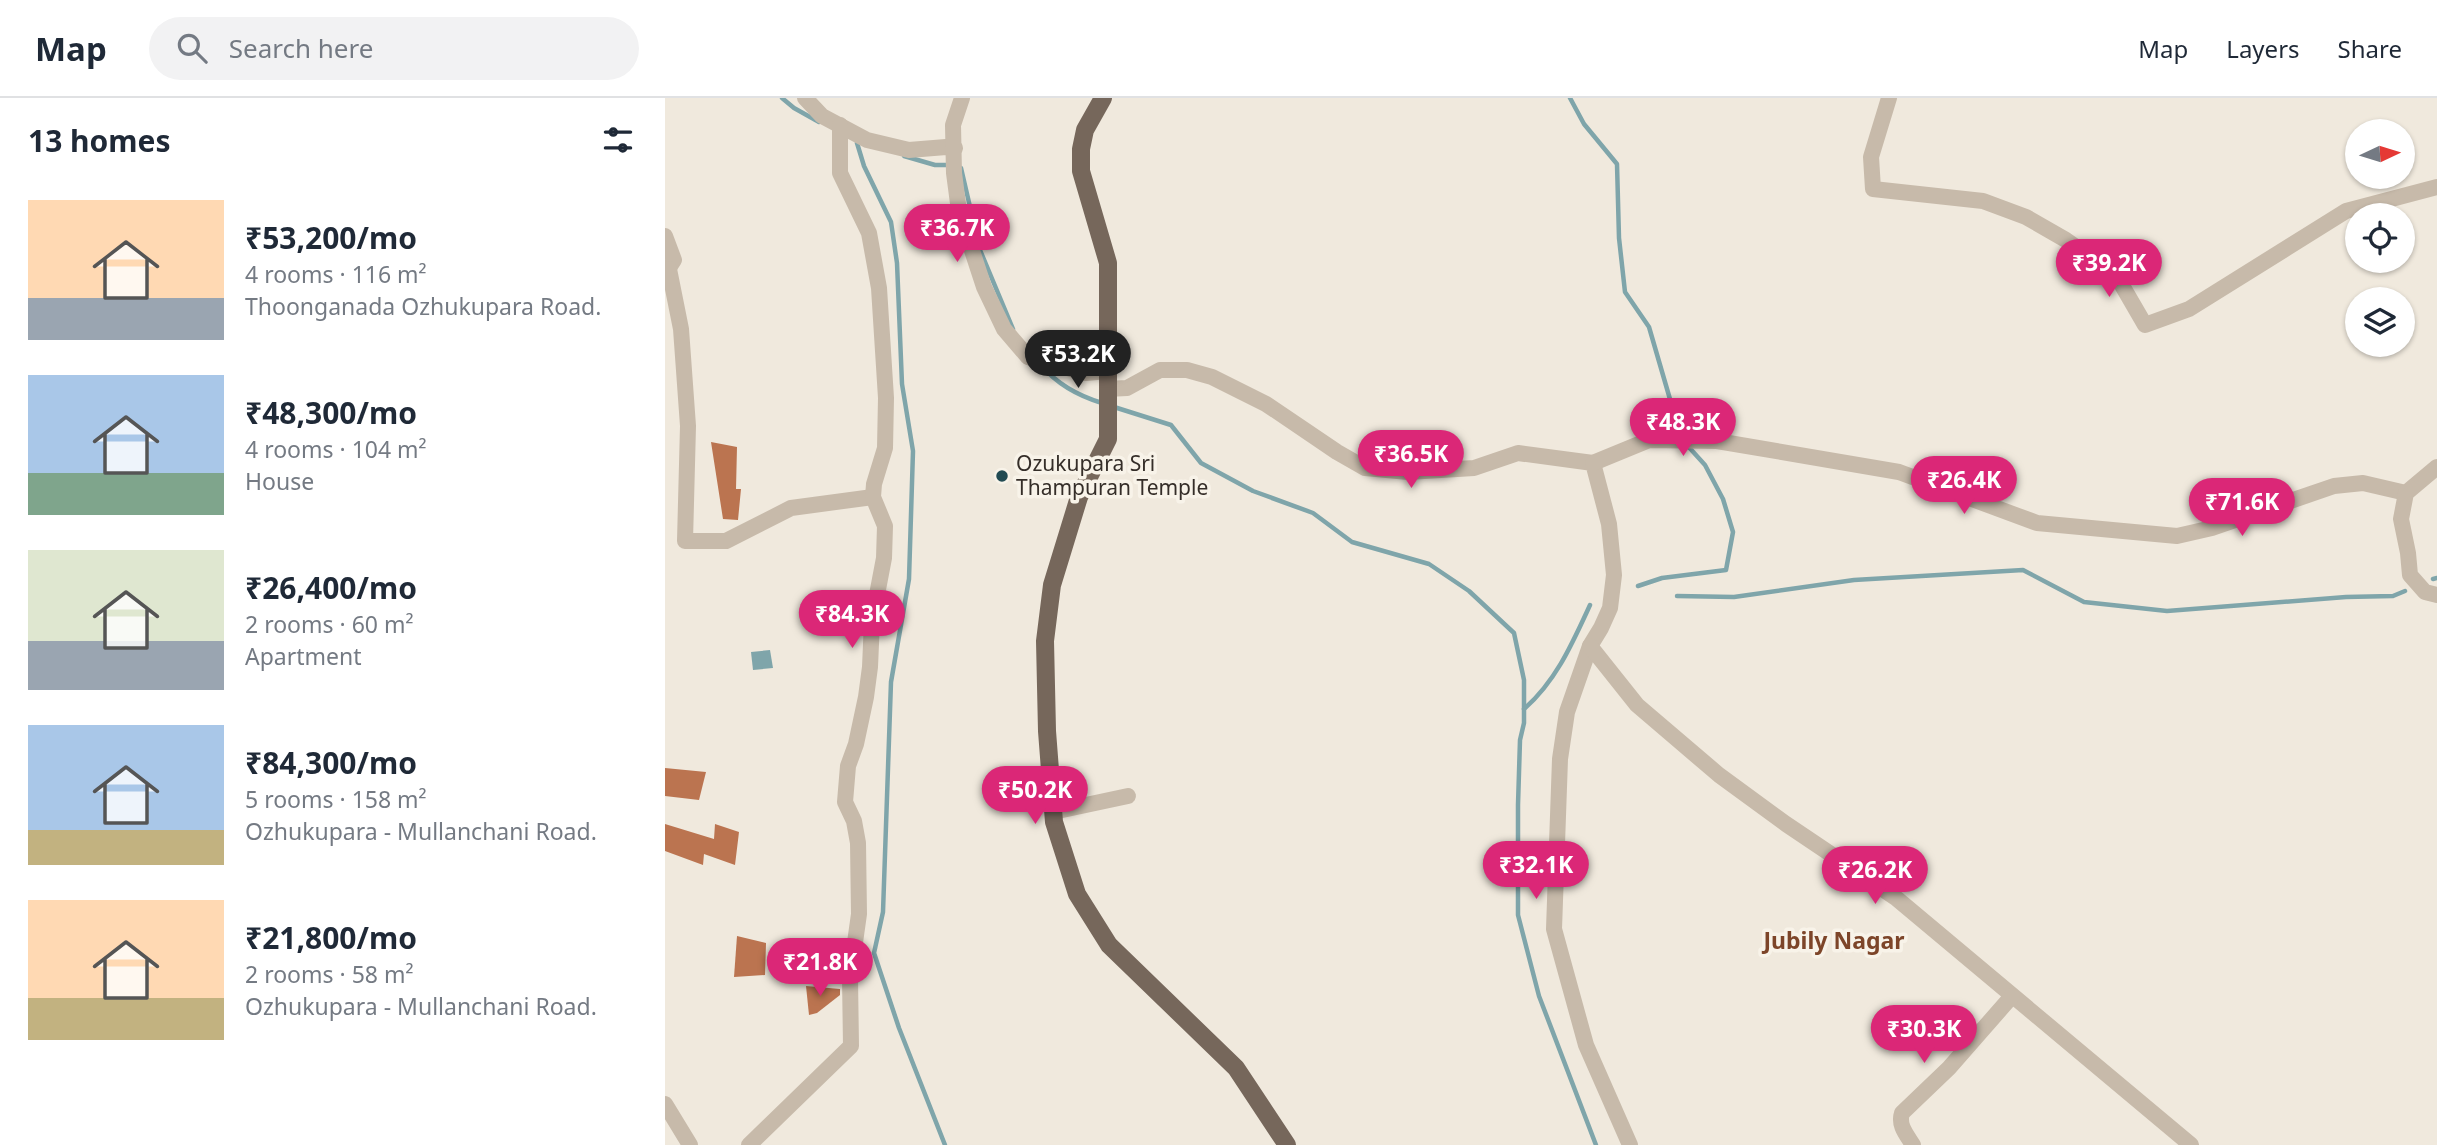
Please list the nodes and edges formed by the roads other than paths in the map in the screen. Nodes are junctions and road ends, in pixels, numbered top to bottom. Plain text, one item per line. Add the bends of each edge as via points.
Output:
1 (805, 98) edge
2 (963, 98) edge
3 (1103, 98) edge
4 (1889, 98) edge
5 (840, 125) junction
6 (955, 148) junction
7 (2437, 187) edge
8 (665, 236) edge
9 (667, 272) edge
10 (1107, 386) junction
11 (1593, 463) junction
12 (2437, 467) edge
13 (2406, 493) junction
14 (873, 497) junction
15 (2437, 595) edge
16 (1590, 646) junction
17 (1128, 796) dead end
18 (1053, 812) junction
19 (2012, 996) junction
20 (665, 1104) edge
21 (689, 1145) edge
22 (749, 1145) edge
23 (1287, 1145) edge
24 (1630, 1145) edge
25 (1913, 1145) edge
26 (2190, 1145) edge

1 - 5 street
2 - 6 street via 953,125
3 - 10 main road via 1085,130 1081,171 1108,262
4 - 7 street via 1871,157 1873,189 1983,201 2026,217 2116,275 2145,325 2189,309 2346,211
5 - 6 street via 867,140 909,150
5 - 14 street via 840,173 869,233 879,288 885,448
6 - 10 street via 960,211 984,287 1004,329 1028,357 1086,373
8 - 9 street via 674,260
9 - 14 street via 681,329 688,426 685,541 726,541 791,508
10 - 11 street via 1127,388 1160,369 1212,377 1266,404 1365,468 1408,472 1474,468 1518,453
10 - 18 main road via 1108,439 1079,496 1052,585 1045,641
11 - 13 street via 1649,440 1717,441 1899,472 2037,523 2177,536 2334,486 2363,484
11 - 16 street via 1609,524 1614,575 1610,608
12 - 13 street
13 - 15 street via 2401,519 2410,575 2425,592
14 - 22 street via 886,541 872,621 866,697 848,766 845,802 855,821 859,914 850,978 851,1046
16 - 19 street via 1637,705 1719,775 1896,898
16 - 24 street via 1567,712 1560,759 1554,929 1586,1045
17 - 18 street
18 - 23 main road via 1077,894 1109,945 1235,1068
19 - 25 street via 1902,1113 1901,1126
19 - 26 street
20 - 21 street

